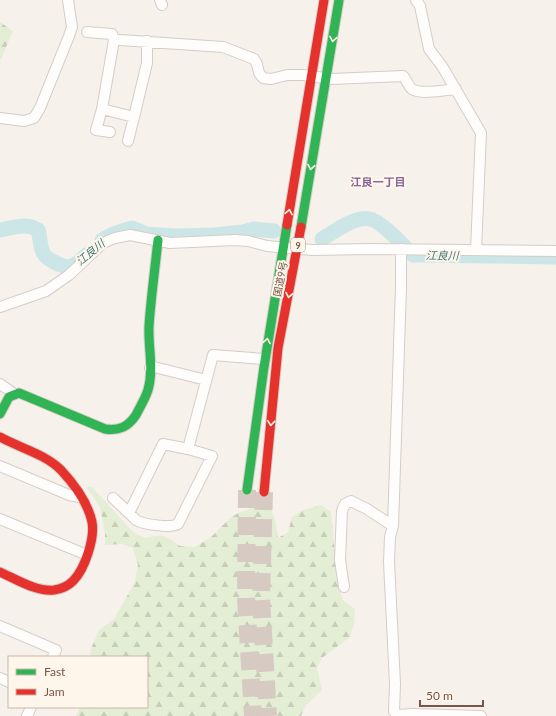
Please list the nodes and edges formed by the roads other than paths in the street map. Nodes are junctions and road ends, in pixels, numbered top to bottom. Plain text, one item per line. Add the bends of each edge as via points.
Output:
1 (68, 0) edge
2 (324, 0) edge
3 (338, 0) edge
4 (416, 0) edge
5 (87, 32) dead end
6 (114, 40) junction
7 (147, 41) junction
8 (313, 77) junction
9 (326, 79) junction
10 (456, 89) junction
11 (102, 109) junction
12 (134, 117) junction
13 (0, 118) edge
14 (110, 132) dead end
15 (128, 141) dead end
16 (158, 240) junction
17 (283, 247) junction
18 (297, 248) junction
19 (401, 249) junction
20 (476, 250) junction
21 (556, 251) edge
22 (0, 307) edge
23 (264, 359) junction
24 (150, 368) junction
25 (206, 380) junction
26 (0, 384) edge
27 (13, 393) junction
28 (0, 414) edge
29 (0, 437) edge
30 (188, 449) junction
31 (0, 466) edge
32 (247, 490) tunnel mouth
33 (264, 492) tunnel mouth
34 (80, 497) junction
35 (113, 498) dead end
36 (129, 513) junction
37 (0, 519) edge
38 (393, 526) junction
39 (87, 555) junction
40 (0, 572) edge
41 (344, 587) dead end
42 (0, 626) edge
43 (53, 656) edge
44 (481, 716) edge

1 - 13 street via 72,26 40,108 34,118 24,122
2 - 8 main road, 国道9号 / 9
3 -> 9 main road, 国道9号 / 9
4 - 10 street via 420,6 430,50
5 - 6 street via 112,34
6 - 7 street
6 - 11 street
7 - 8 street via 223,47 254,59 263,78 287,75
7 - 12 street via 147,63
8 - 9 street
17 -> 8 main road, 国道9号 / 9
9 - 10 street via 403,76 411,89 417,92
9 -> 18 main road, 国道9号 / 9
10 - 20 street via 481,133
11 - 12 street
11 - 14 street via 96,130
12 - 15 street
16 - 17 street via 170,243 235,240
16 - 22 street via 130,235 103,243 69,275 46,291
16 - 24 main road via 149,330
17 - 18 street
23 -> 17 main road, 国道9号 / 9
18 - 19 street
18 -> 33 main road, 国道9号 / 9 via 278,348
19 - 20 street
19 - 38 street
20 - 21 street
23 - 25 street via 213,355
23 - 32 main road, 国道9号 / 9
24 - 25 street
24 - 27 main road via 145,398 129,425 117,430 105,429 30,397
25 - 30 street
26 - 27 street
27 - 28 main road
29 - 34 main road via 52,462 66,476
30 - 36 street via 162,444
30 - 36 street via 212,456 178,524 174,527 144,523
31 - 34 street via 69,495
34 - 39 main road via 92,521 93,534
35 - 36 street
37 - 39 street
38 - 41 street via 351,501 345,504 342,511 340,560
38 - 44 street via 389,562 394,711 397,715
39 - 40 main road via 74,580 64,587 52,590 41,589
42 - 43 street via 56,650

